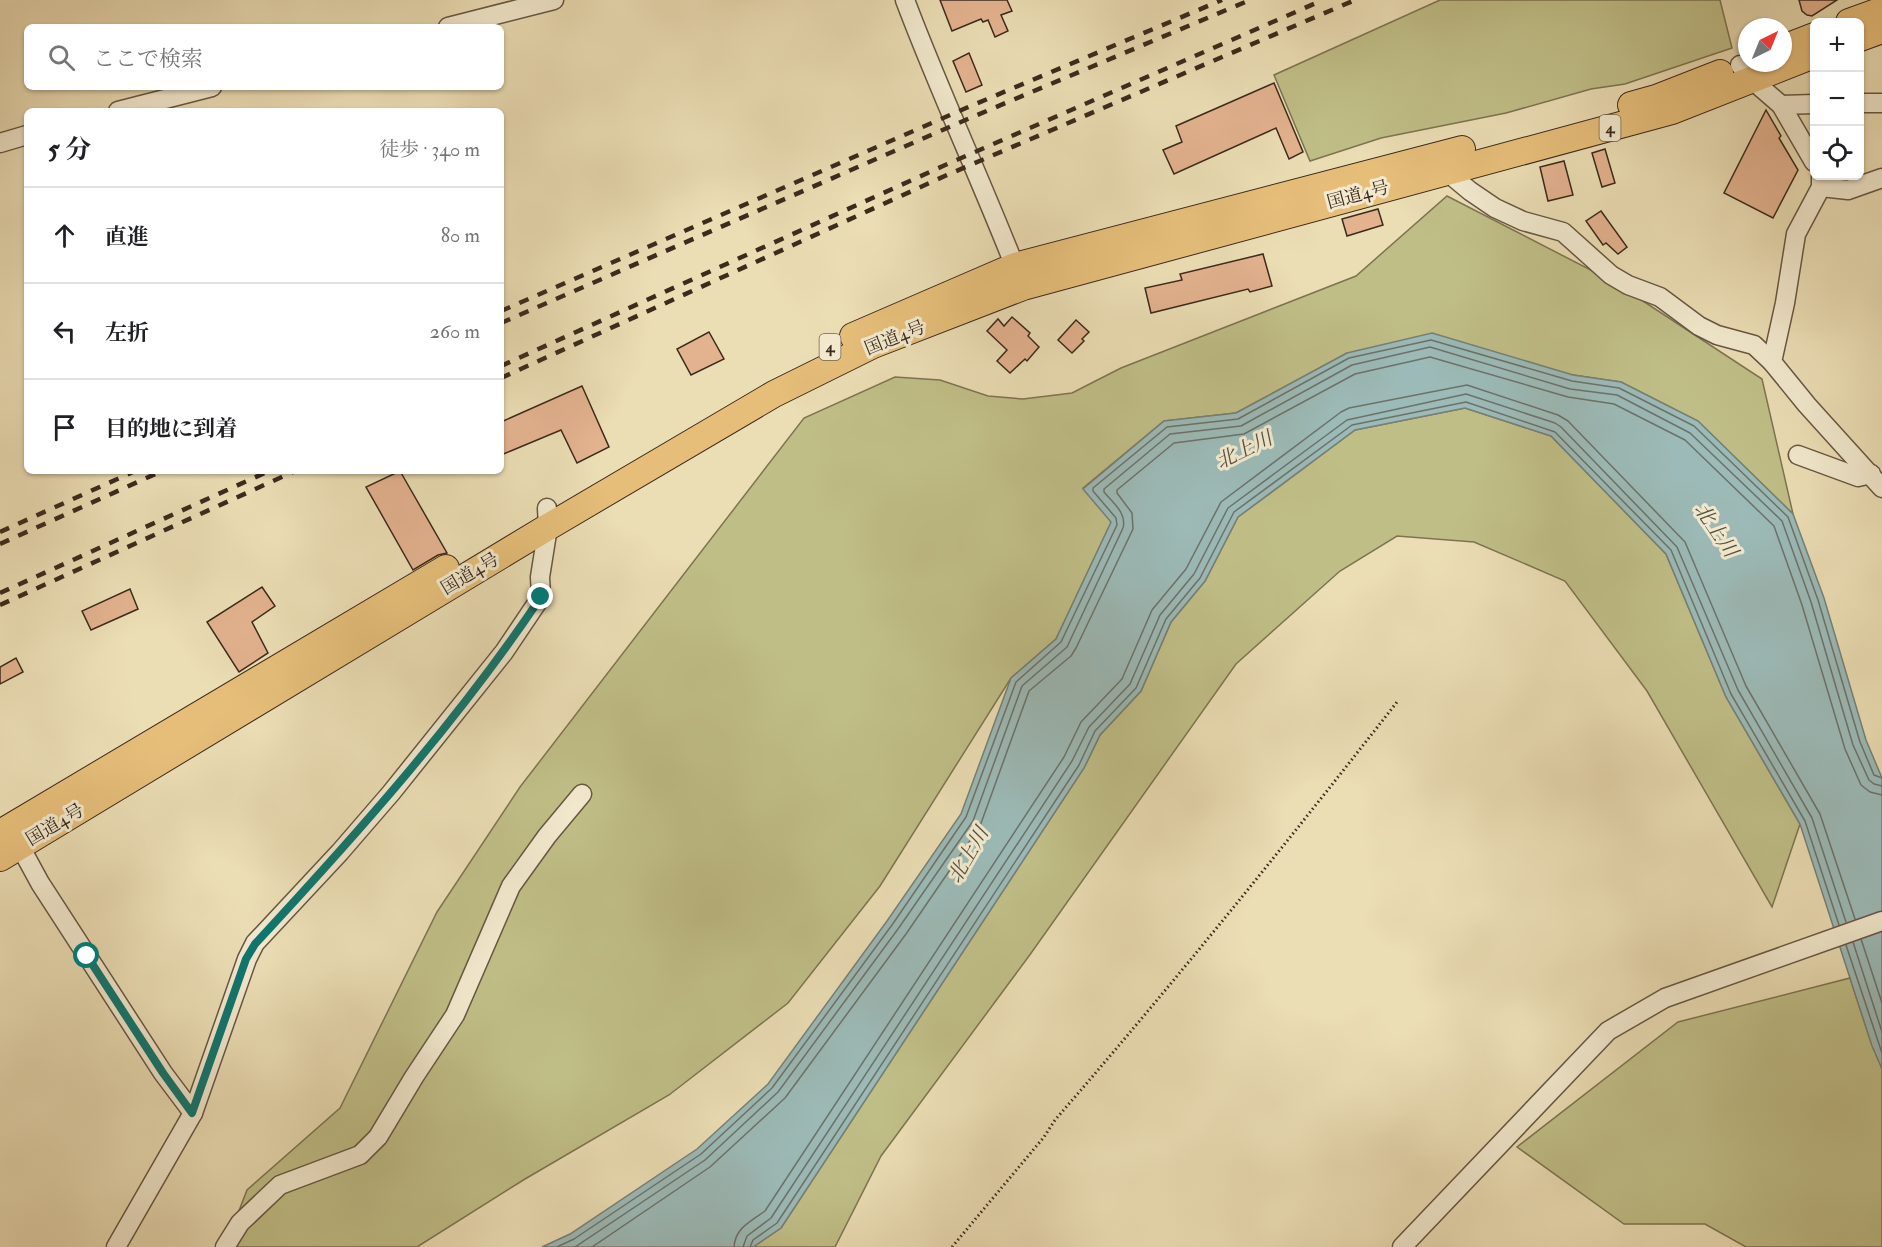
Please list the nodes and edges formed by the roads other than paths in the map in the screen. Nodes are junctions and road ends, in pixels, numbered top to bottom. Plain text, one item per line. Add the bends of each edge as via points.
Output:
1 (554, 0) edge
2 (905, 0) edge
3 (1882, 10) edge
4 (1861, 18) edge
5 (460, 24) edge
6 (1882, 30) edge
7 (1864, 37) edge
8 (1810, 38) edge
9 (1792, 45) edge
10 (1810, 56) edge
11 (1792, 60) edge
12 (1738, 72) edge
13 (1749, 72) edge
14 (200, 90) edge
15 (1864, 103) edge
16 (1882, 103) edge
17 (1810, 104) edge
18 (1780, 105) junction
19 (130, 108) edge
20 (24, 136) edge
21 (0, 143) edge
22 (1810, 154) edge
23 (1437, 164) junction
24 (1882, 178) edge
25 (1821, 181) edge
26 (1019, 276) junction
27 (1772, 362) junction
28 (1798, 454) dead end
29 (1876, 481) edge
30 (547, 518) junction
31 (582, 794) dead end
32 (7, 841) edge
33 (1882, 921) edge
34 (192, 1113) junction
35 (116, 1247) edge
36 (225, 1247) edge
37 (1402, 1247) edge

1 - 5 street
2 - 26 street
3 - 4 highway
6 - 7 highway
8 - 9 highway
10 - 11 highway, 国道4号 / 4
12 - 23 highway, 国道4号 / 4
13 - 18 street
14 - 19 street
15 - 16 street
17 - 18 street
18 - 22 street
20 - 21 street
23 - 26 highway, 国道4号 / 4
23 - 27 street via 1495,208 1563,232 1611,275 1660,297 1717,335 1754,345
24 - 25 street via 1848,190
25 - 27 street via 1796,234
26 - 30 highway, 国道4号 / 4 via 862,331 767,378
27 - 29 street
28 - 29 street
30 - 32 highway, 国道4号 / 4
30 - 34 street via 541,597 504,652 391,793 255,944 246,959
31 - 36 street via 511,886 455,1015 378,1137 360,1155 280,1185 240,1223
32 - 34 street via 40,883
33 - 37 street via 1665,998 1608,1031
34 - 35 street

